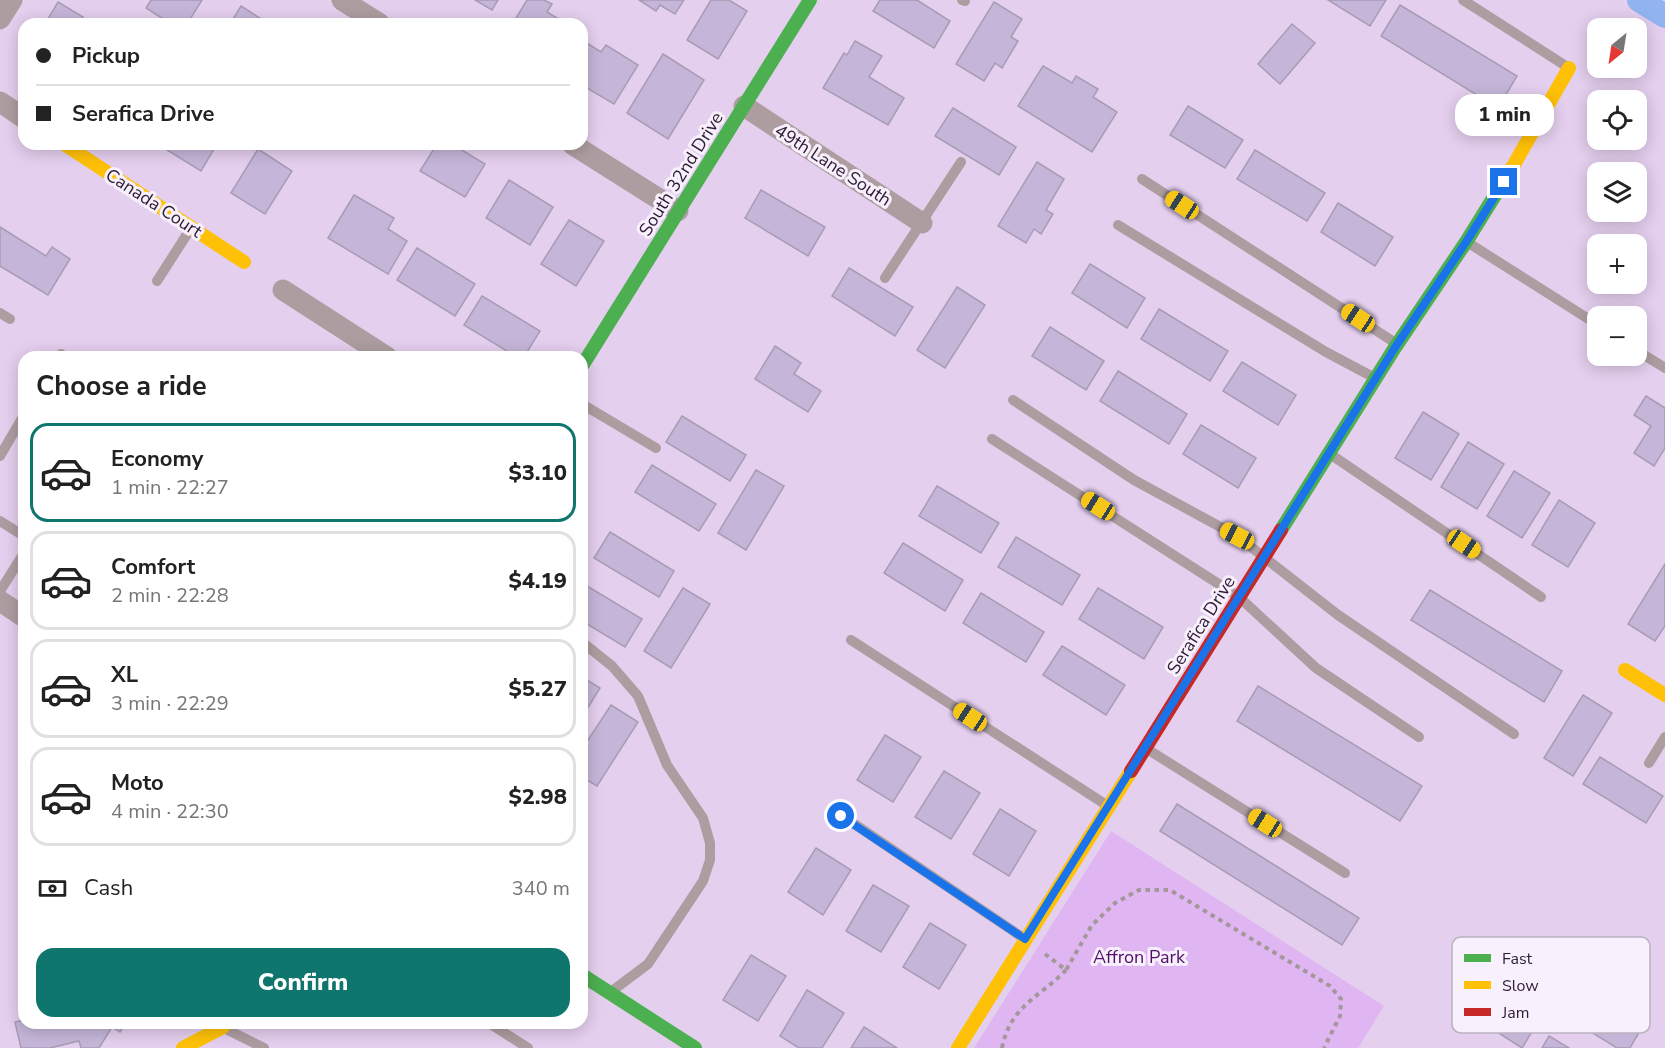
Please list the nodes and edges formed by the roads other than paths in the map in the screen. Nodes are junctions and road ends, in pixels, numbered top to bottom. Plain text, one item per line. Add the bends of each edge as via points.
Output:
1 (12, 0) edge
2 (342, 0) edge
3 (810, 0) edge
4 (1463, 0) edge
5 (370, 18) edge
6 (0, 19) edge
7 (1569, 68) joint
8 (0, 102) edge
9 (744, 106) junction
10 (18, 114) edge
11 (73, 150) edge
12 (581, 150) edge
13 (961, 162) dead end
14 (1142, 179) dead end
15 (678, 211) junction
16 (922, 223) junction
17 (1118, 225) dead end
18 (191, 227) junction
19 (1466, 242) junction
20 (244, 262) dead end
21 (885, 278) dead end
22 (157, 281) dead end
23 (283, 290) dead end
24 (0, 313) edge
25 (1587, 318) edge
26 (10, 319) dead end
27 (1397, 344) junction
28 (378, 351) edge
29 (588, 356) edge
30 (1647, 357) edge
31 (1665, 368) edge
32 (1376, 378) junction
33 (1013, 400) dead end
34 (588, 408) edge
35 (18, 426) edge
36 (992, 440) dead end
37 (656, 448) dead end
38 (1329, 453) junction
39 (0, 456) edge
40 (0, 520) edge
41 (18, 532) edge
42 (1264, 556) junction
43 (18, 562) edge
44 (0, 591) edge
45 (1239, 597) junction
46 (1541, 597) dead end
47 (0, 602) edge
48 (18, 613) edge
49 (851, 640) dead end
50 (588, 647) edge
51 (1625, 670) dead end
52 (1665, 695) edge
53 (1514, 734) dead end
54 (1419, 737) dead end
55 (1665, 737) edge
56 (1145, 748) junction
57 (1649, 763) dead end
58 (1109, 806) junction
59 (841, 816) dead end
60 (1345, 873) dead end
61 (1025, 939) junction
62 (588, 979) edge
63 (609, 993) junction
64 (217, 1029) edge
65 (231, 1029) edge
66 (498, 1029) edge
67 (183, 1048) edge
68 (264, 1048) edge
69 (528, 1048) edge
70 (695, 1048) edge
71 (958, 1048) edge

1 - 6 street
2 - 5 street
3 - 9 street, South 32nd Drive
4 - 7 lane
7 - 19 street, Serafica Drive
8 - 10 street
9 - 15 street, South 32nd Drive
9 - 16 street, 49th Lane South
11 - 18 street, Canada Court
12 - 15 street
13 - 16 lane
14 - 27 lane
15 - 29 street, South 32nd Drive
16 - 21 lane
17 - 32 lane via 1326,352
18 - 20 street, Canada Court
18 - 22 lane
19 - 25 lane
19 - 27 street, Serafica Drive
23 - 28 street
24 - 26 lane
27 - 32 street, Serafica Drive
30 - 31 lane
32 - 38 street, Serafica Drive
33 - 42 lane via 1134,480 1237,536
34 - 37 lane
35 - 39 lane
36 - 45 lane
38 - 42 street, Serafica Drive
38 - 46 lane
40 - 41 lane
42 - 45 street, Serafica Drive
42 - 53 lane via 1338,615
43 - 44 lane
45 - 54 lane via 1316,668
45 - 56 street, Serafica Drive
47 - 48 street
49 - 58 lane
50 - 63 lane via 612,666 638,696 667,765 703,818 710,843 710,860 703,880 648,964
51 - 52 street
55 - 57 lane
56 - 58 street, Serafica Drive
56 - 60 lane
58 - 61 street, Serafica Drive
59 - 61 lane
61 - 71 street, Serafica Drive
62 - 63 street
63 - 70 street
64 - 67 street
65 - 68 lane
66 - 69 lane

